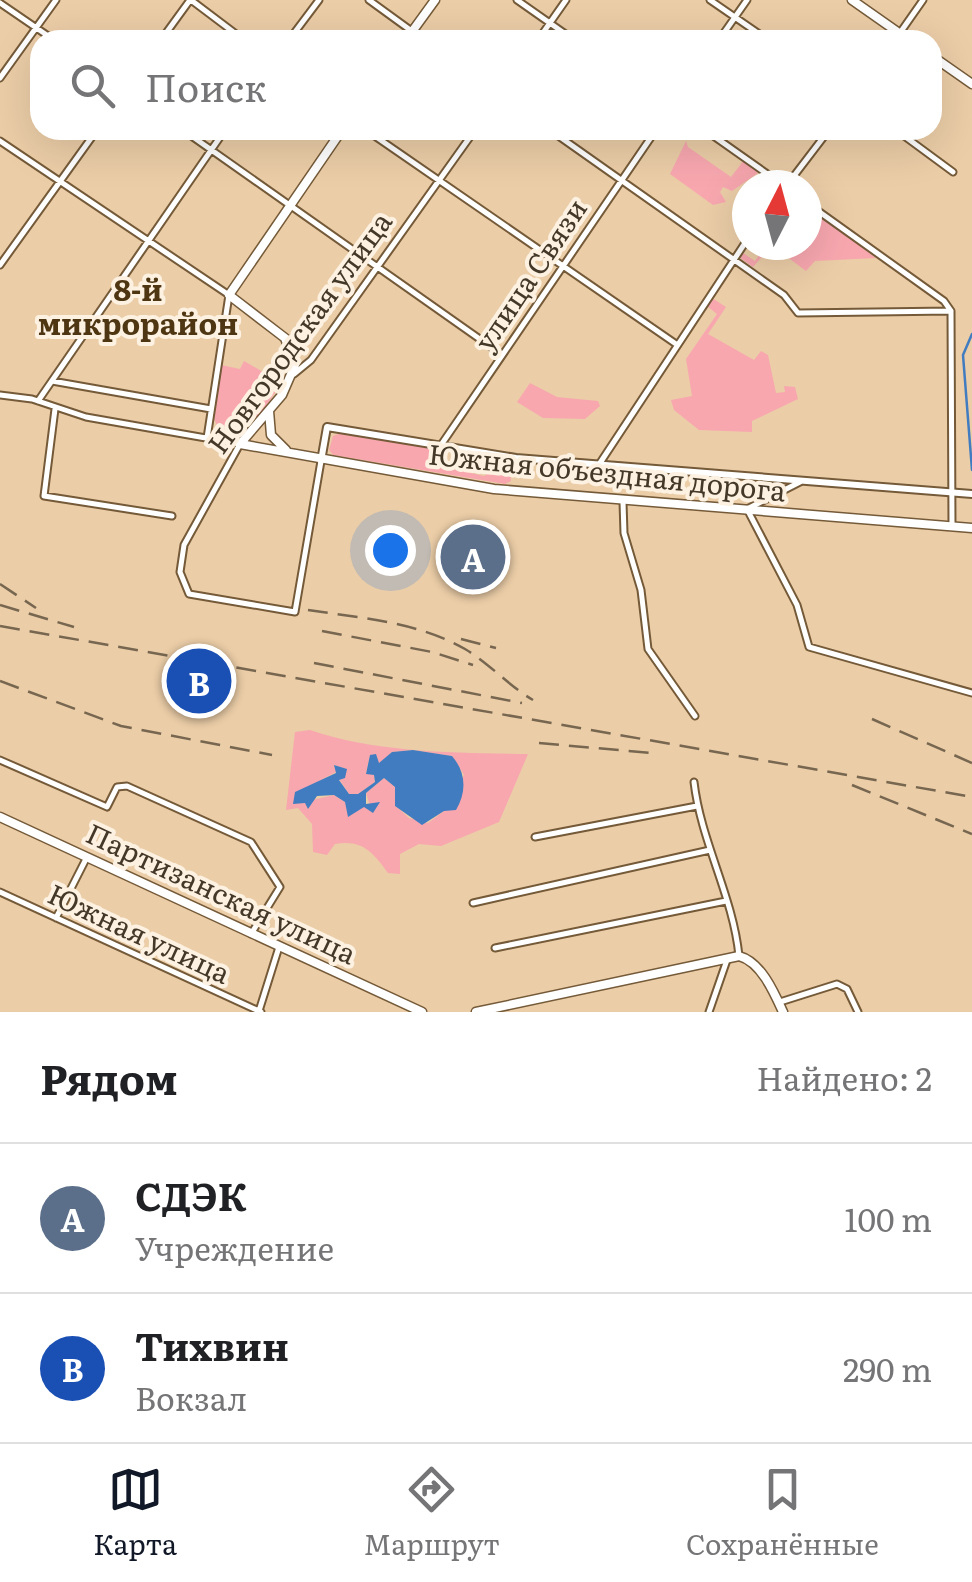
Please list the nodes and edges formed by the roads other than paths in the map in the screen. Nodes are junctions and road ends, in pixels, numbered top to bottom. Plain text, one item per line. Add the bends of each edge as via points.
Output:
1 (56, 0) edge
2 (191, 0) edge
3 (319, 0) edge
4 (368, 0) edge
5 (435, 0) edge
6 (517, 0) edge
7 (566, 0) edge
8 (710, 0) edge
9 (747, 0) edge
10 (852, 0) edge
11 (923, 0) edge
12 (0, 2) edge
13 (735, 17) junction
14 (550, 24) junction
15 (37, 28) junction
16 (40, 30) edge
17 (168, 30) edge
18 (231, 30) edge
19 (297, 30) edge
20 (411, 30) edge
21 (413, 30) edge
22 (546, 30) edge
23 (559, 30) edge
24 (726, 30) edge
25 (754, 30) edge
26 (891, 30) edge
27 (906, 30) edge
28 (30, 37) edge
29 (942, 63) edge
30 (0, 78) edge
31 (972, 84) edge
32 (90, 140) edge
33 (196, 140) edge
34 (218, 140) edge
35 (335, 140) edge
36 (380, 140) edge
37 (468, 140) edge
38 (564, 140) edge
39 (649, 140) edge
40 (720, 140) edge
41 (820, 140) edge
42 (910, 140) edge
43 (0, 141) edge
44 (210, 150) junction
45 (763, 170) edge
46 (797, 170) edge
47 (953, 172) dead end
48 (622, 180) junction
49 (438, 181) junction
50 (59, 183) junction
51 (287, 207) junction
52 (822, 214) edge
53 (148, 244) junction
54 (732, 258) edge
55 (733, 260) edge
56 (735, 260) edge
57 (0, 265) edge
58 (560, 266) junction
59 (376, 270) junction
60 (228, 295) junction
61 (951, 311) junction
62 (676, 344) junction
63 (500, 354) junction
64 (294, 374) junction
65 (51, 381) junction
66 (0, 395) edge
67 (38, 401) junction
68 (211, 408) junction
69 (54, 409) junction
70 (268, 412) junction
71 (207, 438) junction
72 (240, 444) junction
73 (441, 445) junction
74 (294, 454) junction
75 (321, 462) junction
76 (600, 463) junction
77 (804, 480) junction
78 (953, 490) junction
79 (972, 494) edge
80 (623, 502) junction
81 (747, 510) junction
82 (172, 516) dead end
83 (952, 526) junction
84 (972, 528) edge
85 (972, 693) edge
86 (696, 716) dead end
87 (0, 760) edge
88 (694, 782) dead end
89 (697, 806) junction
90 (0, 817) edge
91 (535, 837) dead end
92 (710, 850) junction
93 (87, 856) junction
94 (0, 892) edge
95 (726, 901) junction
96 (473, 903) dead end
97 (56, 918) junction
98 (251, 934) junction
99 (279, 947) junction
100 (495, 948) dead end
101 (739, 956) junction
102 (728, 958) junction
103 (781, 1007) edge
104 (260, 1012) edge
105 (422, 1012) edge
106 (476, 1012) edge
107 (709, 1012) edge
108 (858, 1012) edge

1 - 15 street
2 - 17 street
2 - 18 street
3 - 19 street
4 - 20 street
5 - 21 main road
6 - 14 street
7 - 14 street
8 - 13 street
9 - 13 street
10 - 26 main road
11 - 27 street
12 - 15 street
13 - 24 street
13 - 25 street
14 - 22 street
14 - 23 street
15 - 16 street
28 - 30 street
29 - 31 main road
32 - 50 street
33 - 44 street
34 - 44 street
35 - 51 main road
36 - 49 street
37 - 49 street, Новгородская улица
38 - 48 street
39 - 48 street, улица Связи
40 - 45 street
41 - 46 street
42 - 47 street
43 - 50 street
44 - 51 street
44 - 53 street
48 - 54 street
48 - 58 street, улица Связи
49 - 58 street
49 - 59 street, Новгородская улица
50 - 53 street
50 - 57 street
51 - 59 street
51 - 60 main road
52 - 61 street
53 - 60 street
53 - 65 street
55 - 62 street
56 - 61 street via 784,295 798,314
58 - 62 street
58 - 63 street, улица Связи
59 - 63 street
59 - 64 street, Новгородская улица
60 - 64 main road via 290,345
60 - 68 street
61 - 78 street
62 - 76 street
63 - 73 street, улица Связи
64 - 70 main road, Новгородская улица
65 - 67 street
65 - 68 street
66 - 67 street
67 - 69 street
68 - 71 street
69 - 71 street
69 - 82 street via 44,496
70 - 72 main road, Новгородская улица
70 - 74 main road via 271,435
71 - 72 street
72 - 74 main road, Южная объездная дорога
72 - 75 street, Новгородская улица via 184,545 180,572 189,594 295,612
73 - 75 street via 327,427
73 - 76 street
74 - 75 main road, Южная объездная дорога
75 - 80 main road, Южная объездная дорога
76 - 77 street
77 - 78 street
77 - 81 street
78 - 79 street
78 - 83 street
80 - 81 main road, Южная объездная дорога
80 - 86 street via 648,649
81 - 83 main road, Южная объездная дорога
81 - 85 street via 797,605 809,647
83 - 84 main road, Южная объездная дорога
87 - 98 street via 107,807 117,788 127,786 251,842 280,887
88 - 89 street
89 - 91 street
89 - 92 street
90 - 93 main road, Партизанская улица
92 - 95 street
92 - 96 street
93 - 97 street
93 - 98 main road, Партизанская улица
94 - 97 street, Южная улица
95 - 100 street
95 - 101 street
97 - 104 street, Южная улица
98 - 99 main road, Партизанская улица
99 - 104 street
99 - 105 main road, Партизанская улица
101 - 102 main road
101 - 103 main road via 762,973
102 - 106 main road
102 - 107 street
103 - 108 street via 838,984

